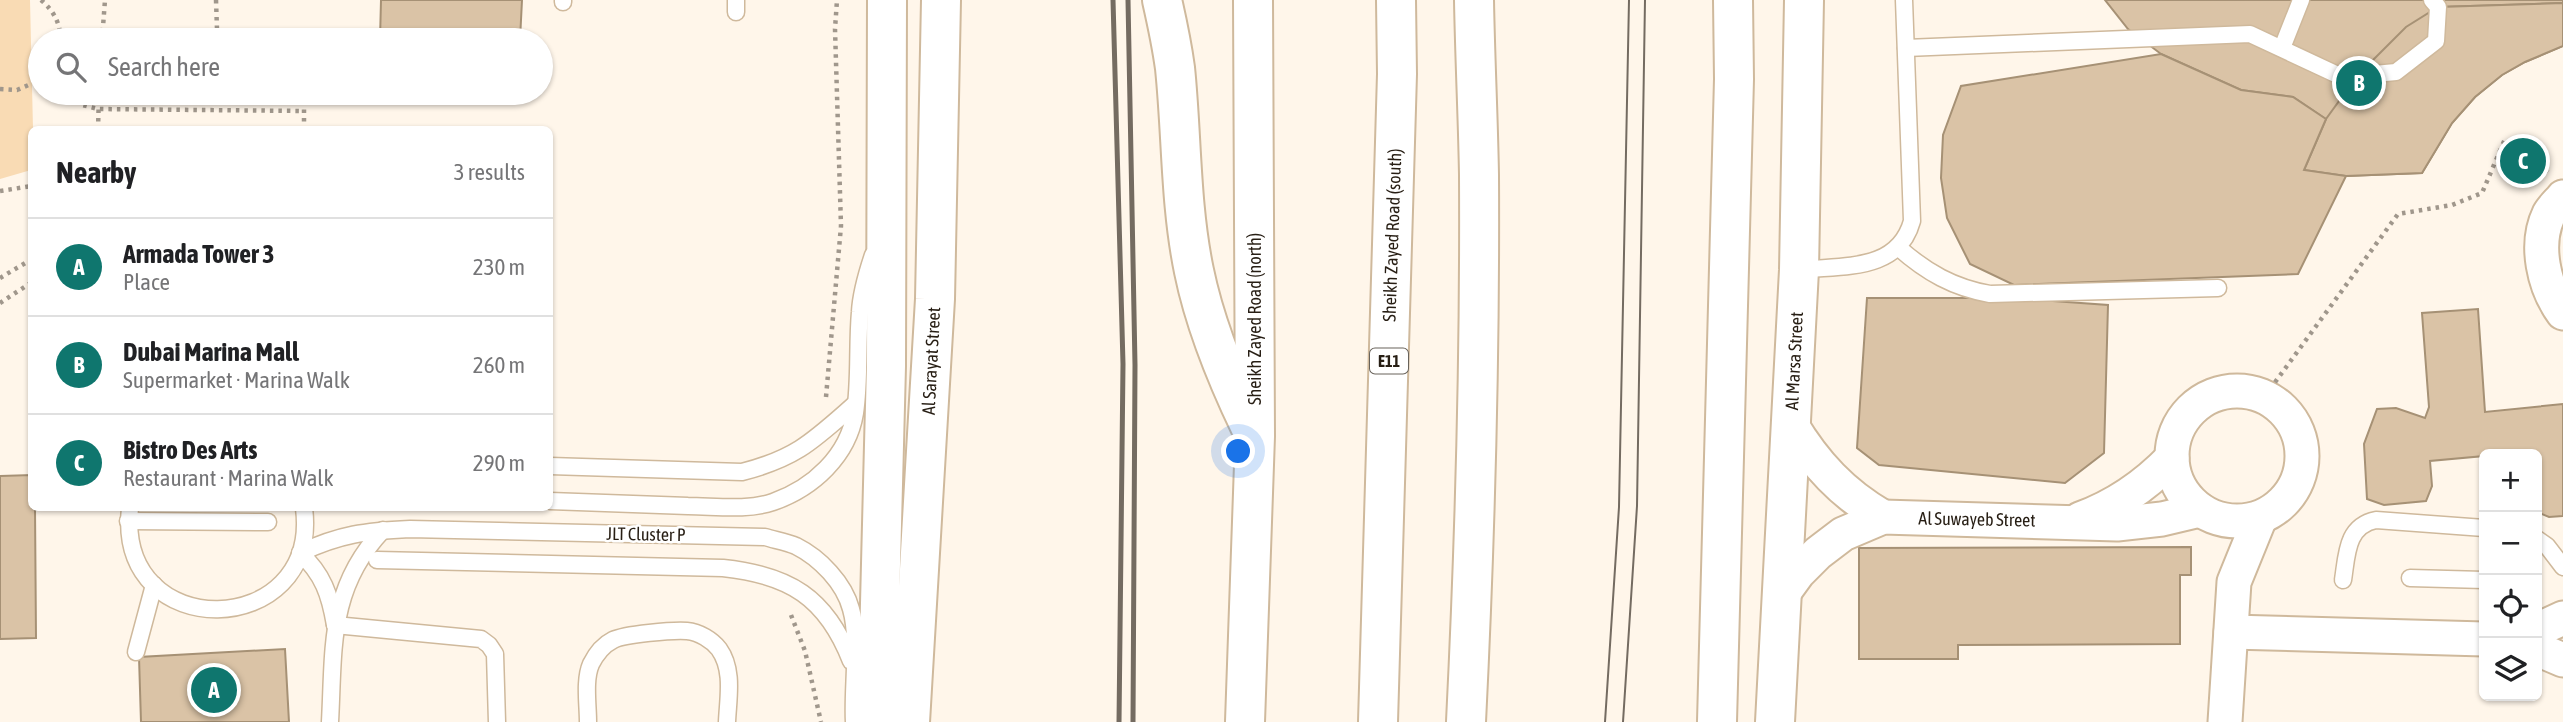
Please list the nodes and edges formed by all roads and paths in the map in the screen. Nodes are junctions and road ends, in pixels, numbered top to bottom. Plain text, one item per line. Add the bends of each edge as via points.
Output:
1 (41, 0) edge
2 (105, 0) edge
3 (216, 0) edge
4 (837, 0) edge
5 (940, 0) edge
6 (1162, 0) edge
7 (1253, 0) edge
8 (1396, 0) edge
9 (1733, 0) edge
10 (1804, 0) edge
11 (1820, 0) edge
12 (1904, 0) edge
13 (2301, 0) edge
14 (2432, 0) edge
15 (883, 11) edge
16 (1478, 12) edge
17 (59, 28) edge
18 (103, 28) edge
19 (217, 28) edge
20 (1906, 48) junction
21 (2282, 48) junction
22 (1804, 51) junction
23 (28, 85) edge
24 (0, 89) edge
25 (81, 105) edge
26 (98, 105) edge
27 (304, 105) edge
28 (98, 109) junction
29 (304, 111) junction
30 (98, 126) edge
31 (303, 126) edge
32 (2558, 186) edge
33 (28, 187) edge
34 (0, 191) edge
35 (886, 227) junction
36 (1899, 248) junction
37 (28, 261) edge
38 (1799, 270) junction
39 (0, 278) edge
40 (28, 285) edge
41 (2218, 288) dead end
42 (0, 303) edge
43 (2563, 313) edge
44 (2265, 396) junction
45 (855, 404) junction
46 (1791, 424) junction
47 (1255, 436) junction
48 (814, 441) junction
49 (2172, 458) junction
50 (553, 467) edge
51 (553, 501) edge
52 (304, 511) edge
53 (129, 514) edge
54 (2207, 514) junction
55 (1883, 517) junction
56 (2260, 518) junction
57 (268, 522) dead end
58 (2071, 522) junction
59 (2479, 527) edge
60 (383, 530) junction
61 (2542, 549) edge
62 (300, 553) junction
63 (377, 560) dead end
64 (2563, 567) edge
65 (2410, 578) dead end
66 (2343, 580) dead end
67 (2479, 580) edge
68 (2234, 582) junction
69 (787, 583) junction
70 (154, 585) junction
71 (1782, 595) junction
72 (2563, 618) edge
73 (335, 625) junction
74 (2542, 628) edge
75 (2231, 632) junction
76 (2479, 639) edge
77 (2542, 651) edge
78 (136, 652) dead end
79 (2563, 660) edge
80 (854, 668) junction
81 (330, 722) edge
82 (497, 722) edge
83 (588, 722) edge
84 (727, 722) edge
85 (821, 722) edge
86 (854, 722) edge
87 (877, 722) edge
88 (910, 722) edge
89 (1245, 722) edge
90 (1378, 722) edge
91 (1465, 722) edge
92 (1717, 722) edge
93 (1775, 722) edge
94 (2225, 722) edge

1 - 17 path
2 - 18 path
3 - 19 path
4 - 48 path via 841,226 828,392
5 - 88 main road, Al Sarayat Street via 935,299
6 - 47 main road via 1175,66 1185,213 1194,271 1229,383
7 - 47 main road, Sheikh Zayed Road (north)
8 - 90 main road, Sheikh Zayed Road (south) / E11
9 - 92 main road
10 - 22 main road, Al Marsa Street
11 - 22 lane
12 - 20 lane
13 - 21 lane
14 - 21 lane via 2438,7 2436,41 2396,72 2342,77
15 - 35 main road
16 - 91 main road via 1478,339
20 - 21 lane via 2250,34
20 - 36 lane via 1912,221
22 - 38 main road, Al Marsa Street
23 - 24 path
25 - 28 path
26 - 28 path
27 - 29 path
28 - 29 path
28 - 30 path
29 - 31 path
32 - 43 street via 2542,243 2545,276
32 - 44 path via 2505,139 2482,193 2452,205 2398,214
33 - 34 path
35 - 45 lane, JLT Cluster P via 865,281
35 - 87 main road
36 - 38 lane via 1872,261
36 - 41 lane via 1951,284 1990,294
37 - 39 path
38 - 46 main road, Al Marsa Street
40 - 42 path
44 - 49 street via 2221,393 2201,402 2185,416 2175,436
44 - 56 street via 2290,417 2303,448 2294,490 2279,507
45 - 48 lane
45 - 51 lane, JLT Cluster P via 848,435 824,472 807,486 771,503 731,507
46 - 55 street via 1821,468
46 - 71 main road, Al Marsa Street
47 - 89 main road, Sheikh Zayed Road (north)
48 - 50 lane via 768,466 742,472
49 - 54 street via 2175,478 2186,497
49 - 58 street via 2121,500
52 - 62 lane
53 - 57 lane
53 - 70 lane via 131,545
54 - 56 street via 2245,522
54 - 58 street, Al Suwayeb Street via 2139,522
54 - 68 street
55 - 58 street, Al Suwayeb Street
55 - 71 street, Al Suwayeb Street via 1843,534 1818,553
56 - 68 street
59 - 66 lane via 2368,522 2353,532 2349,541
60 - 62 lane, JLT Cluster P via 354,532
60 - 73 lane via 355,565
60 - 80 lane, JLT Cluster P via 765,537 795,545 838,582 851,609
61 - 64 lane
62 - 70 lane via 286,578 264,598 236,609 206,611 178,602
62 - 73 lane via 330,594
63 - 69 lane via 475,569 723,568 756,572
65 - 67 lane
68 - 75 street
69 - 80 lane via 817,604 840,633
69 - 85 path
70 - 78 lane
71 - 93 main road, Al Marsa Street
72 - 74 street
73 - 81 lane
73 - 82 lane via 481,639 495,654
75 - 76 street
75 - 94 street
77 - 79 street
80 - 86 lane, JLT Cluster P
83 - 84 lane via 590,666 599,651 627,636 687,631 705,636 727,663

